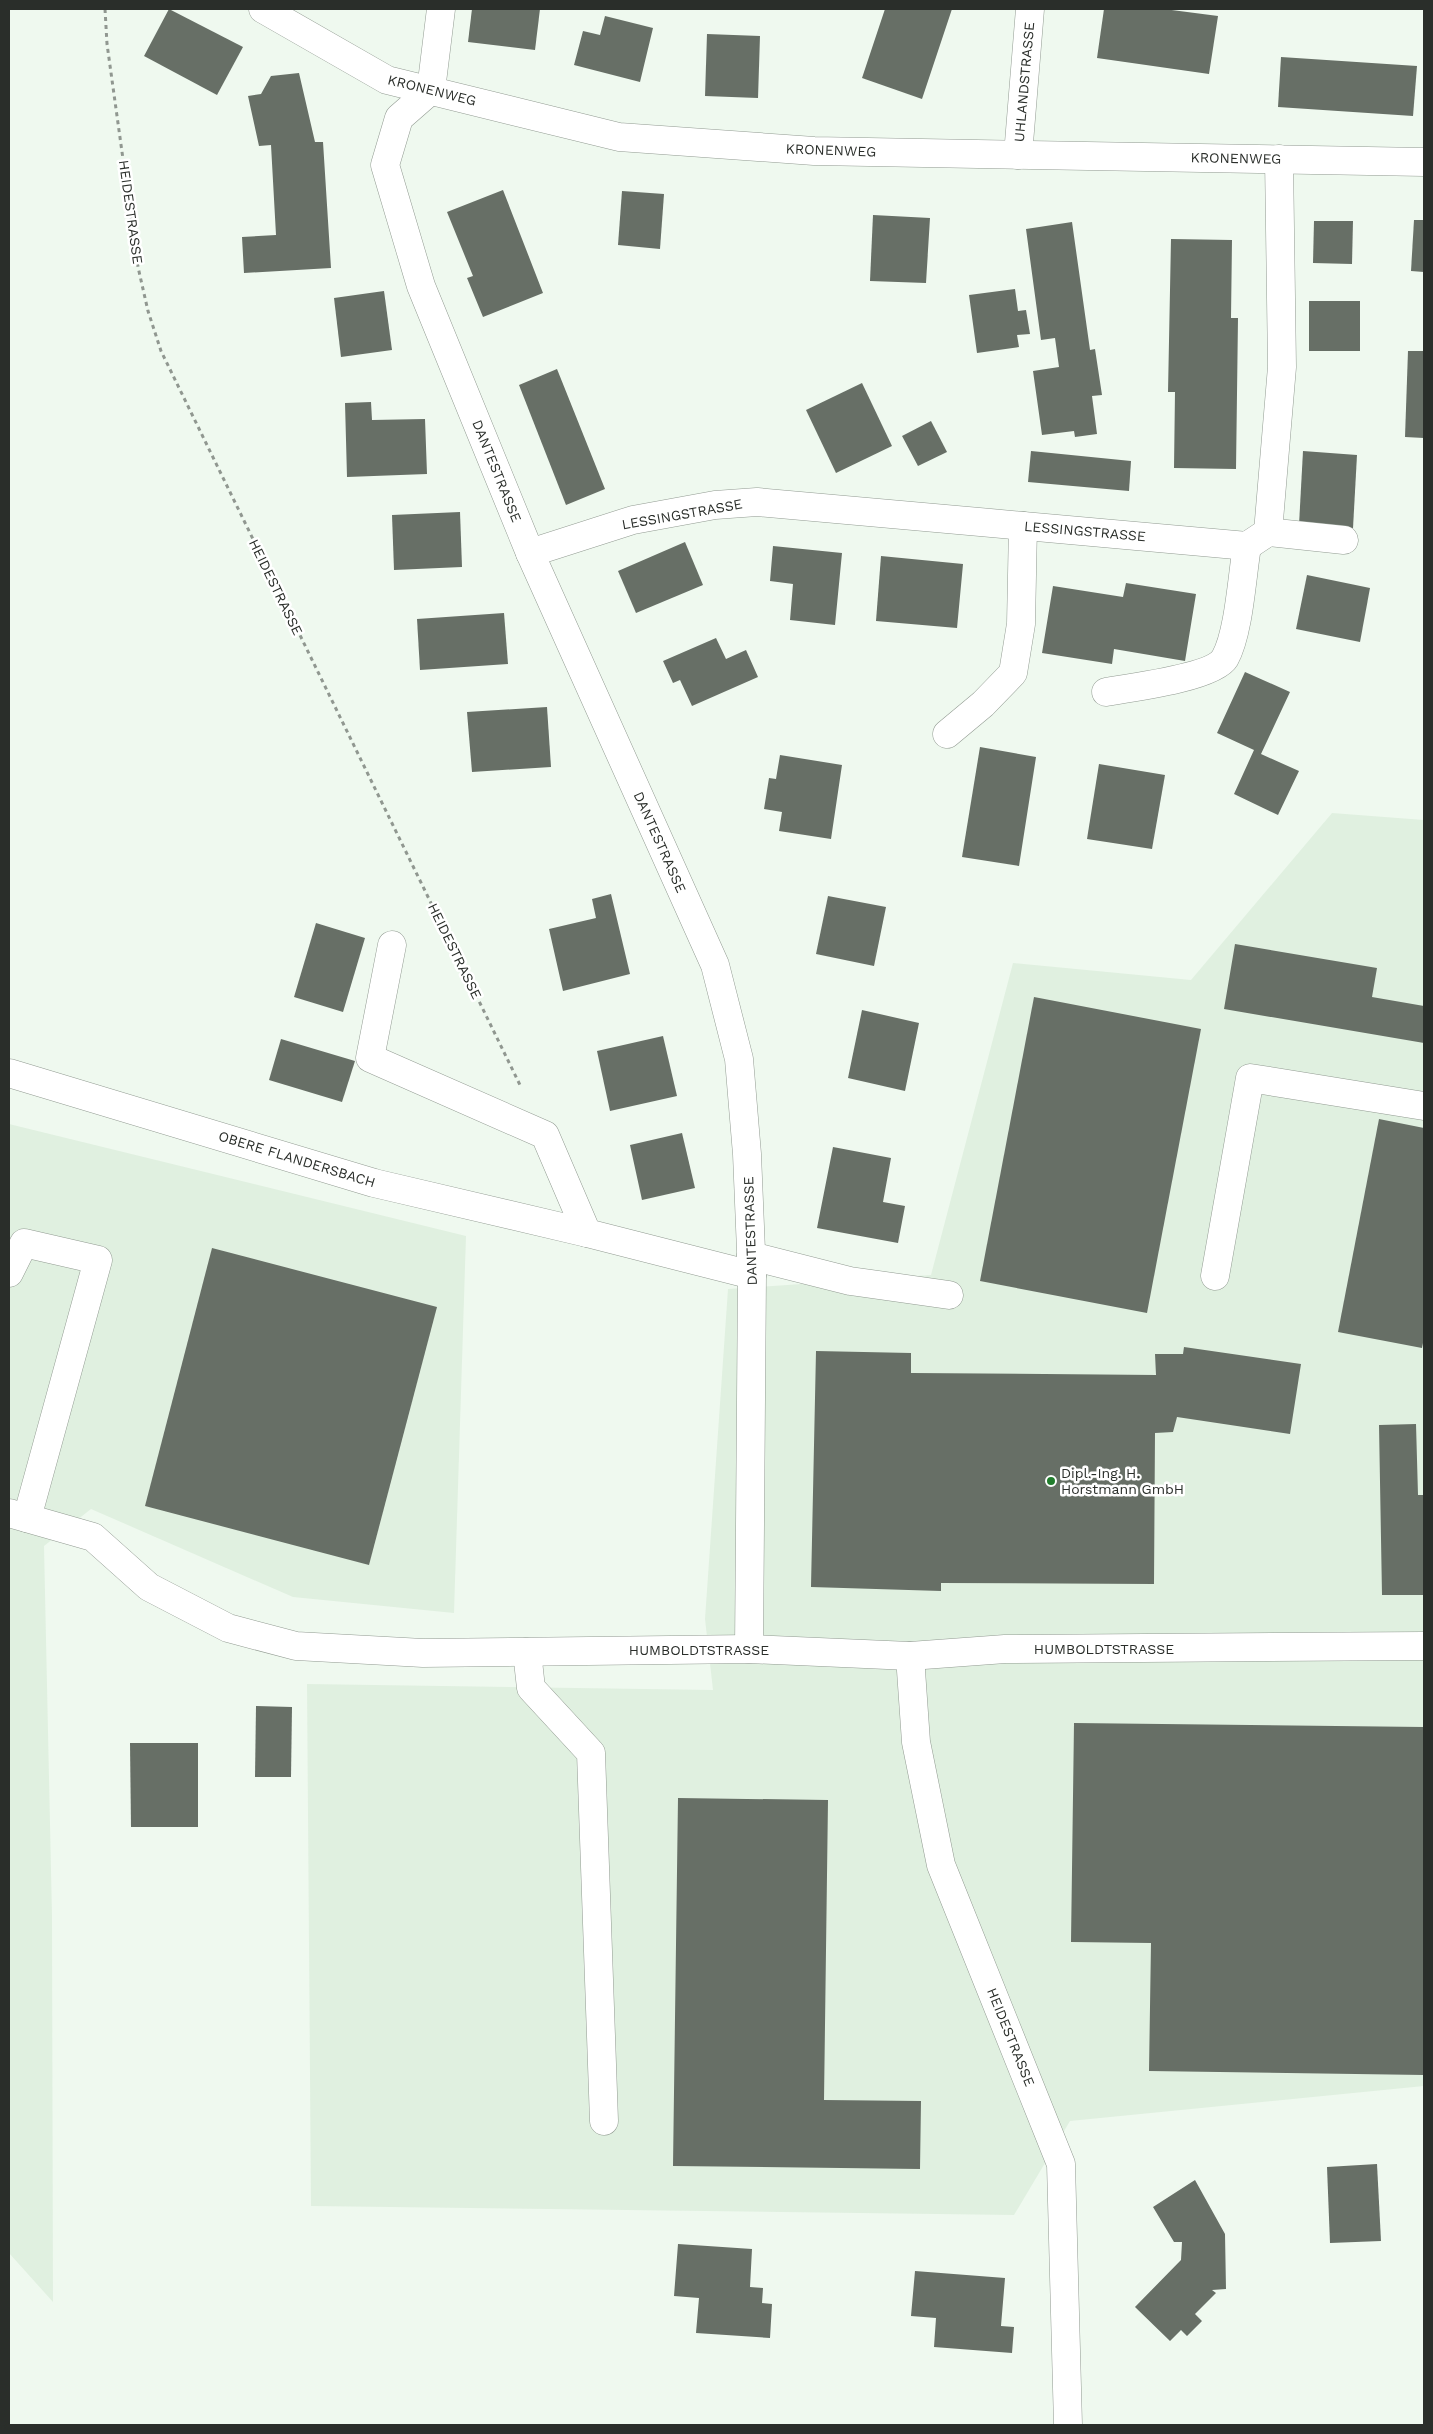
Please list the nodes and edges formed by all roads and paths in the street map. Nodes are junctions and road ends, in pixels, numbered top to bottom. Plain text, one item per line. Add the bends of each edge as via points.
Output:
1 (105, 9) edge
2 (263, 9) edge
3 (440, 9) edge
4 (1030, 9) edge
5 (431, 90) junction
6 (1018, 155) junction
7 (1279, 159) junction
8 (1424, 162) edge
9 (1023, 526) junction
10 (1258, 539) junction
11 (1344, 540) dead end
12 (530, 553) junction
13 (1106, 692) dead end
14 (947, 734) dead end
15 (392, 945) dead end
16 (9, 1073) edge
17 (1424, 1106) edge
18 (545, 1135) junction
19 (587, 1233) junction
20 (751, 1266) junction
21 (9, 1274) edge
22 (1215, 1276) dead end
23 (948, 1295) dead end
24 (18, 1516) edge
25 (1424, 1646) edge
26 (749, 1649) junction
27 (527, 1652) junction
28 (910, 1656) junction
29 (604, 2121) dead end
30 (1068, 2425) edge

1 - 18 path, HEIDESTRASSE via 138,267 161,351
2 - 5 street, KRONENWEG via 387,80
3 - 5 street
4 - 6 street, UHLANDSTRASSE
5 - 6 street, KRONENWEG via 619,137 814,151
5 - 12 street, DANTESTRASSE via 399,118 385,165 421,286
6 - 7 street, KRONENWEG
7 - 8 street, KRONENWEG
7 - 10 street via 1282,367
9 - 10 street, LESSINGSTRASSE
9 - 12 street, LESSINGSTRASSE via 757,502 715,505 633,520
9 - 14 street via 1021,624 1013,673
10 - 11 street, LESSINGSTRASSE
10 - 13 street via 1224,659 1205,673
12 - 20 street, DANTESTRASSE via 715,965 739,1060 747,1154
15 - 18 street via 370,1058
16 - 19 street, OBERE FLANDERSBACH via 374,1183
17 - 22 street via 1250,1078
18 - 19 street
19 - 20 street
20 - 23 street
20 - 26 street, DANTESTRASSE
21 - 24 street via 24,1243 98,1260
24 - 27 street, HUMBOLDTSTRASSE via 93,1537 148,1587 228,1628 296,1646 423,1653
25 - 28 street, HUMBOLDTSTRASSE via 1005,1649
26 - 27 street, HUMBOLDTSTRASSE
26 - 28 street, HUMBOLDTSTRASSE
27 - 29 street via 531,1688 591,1753
28 - 30 street, HEIDESTRASSE via 916,1742 941,1865 1061,2164

